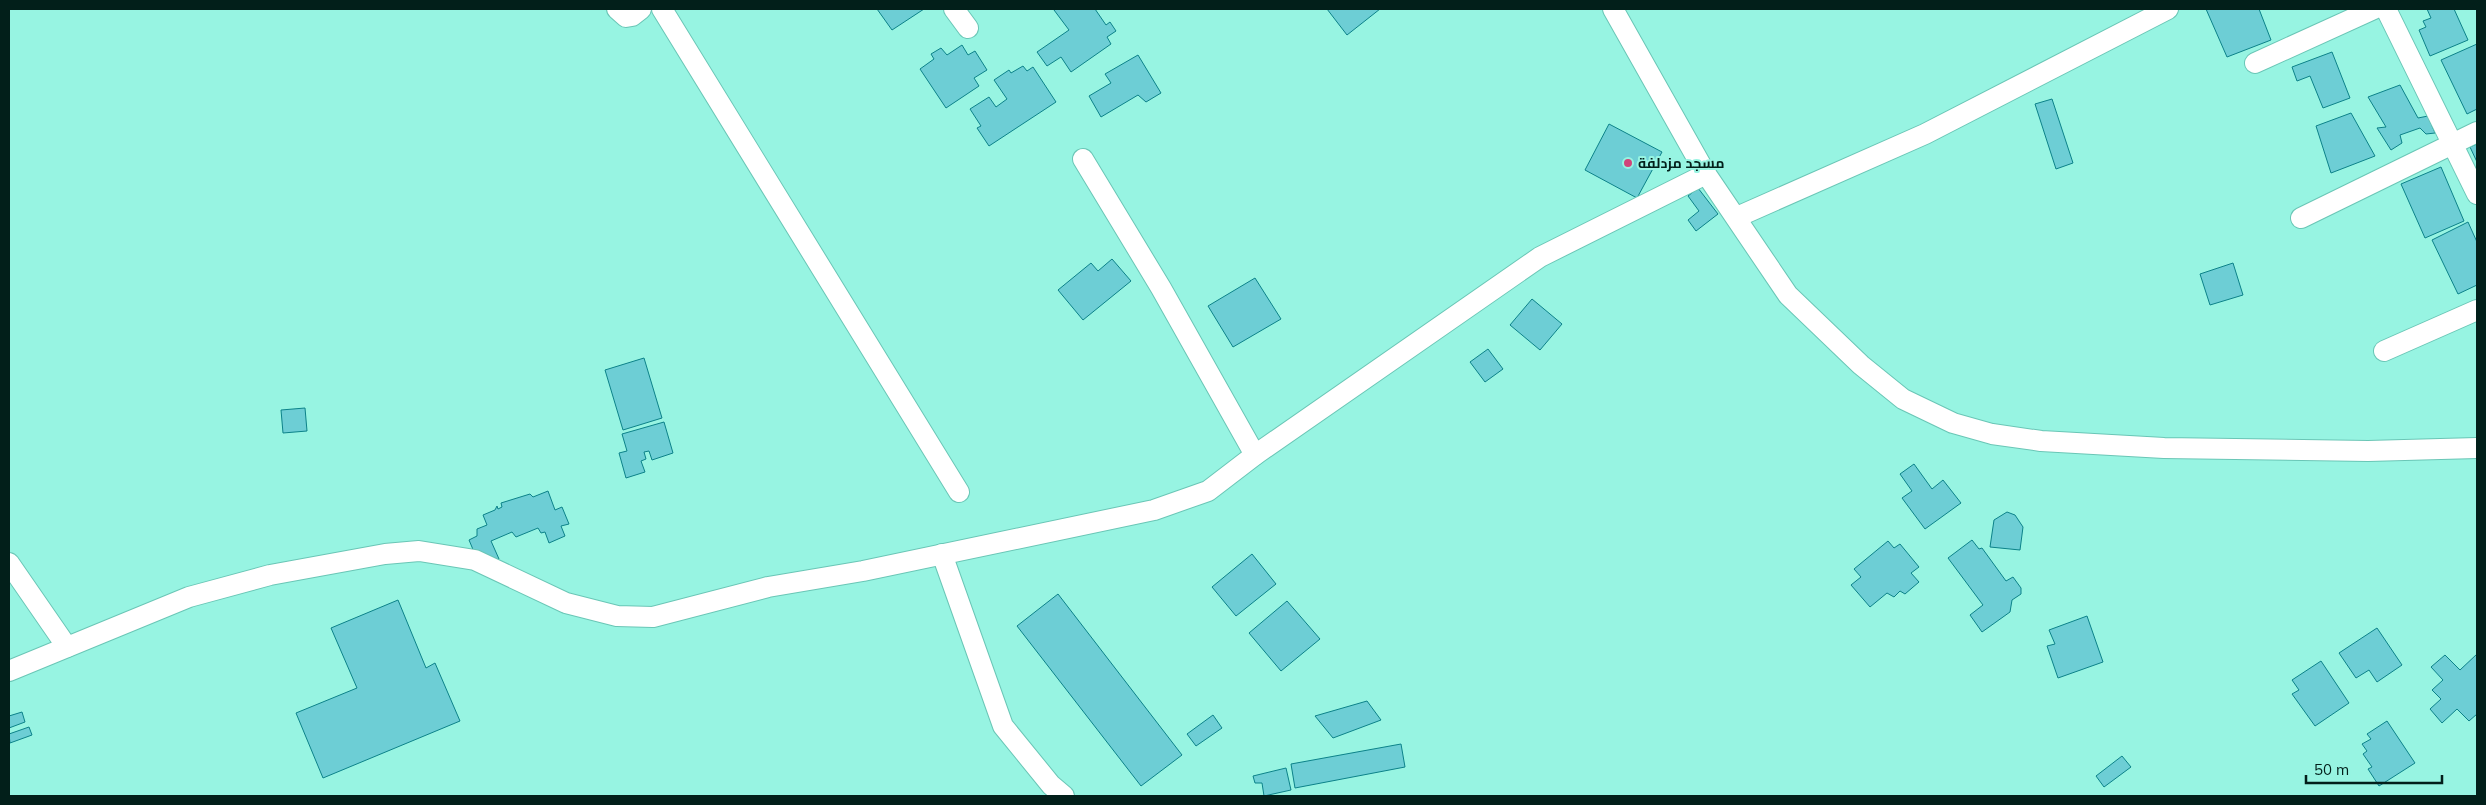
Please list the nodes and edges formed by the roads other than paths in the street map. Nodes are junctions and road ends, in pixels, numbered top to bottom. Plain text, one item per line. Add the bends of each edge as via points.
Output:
1 (617, 9) edge
2 (641, 9) edge
3 (662, 9) edge
4 (954, 9) edge
5 (1613, 9) edge
6 (2168, 9) edge
7 (2374, 9) edge
8 (2386, 9) edge
9 (968, 28) dead end
10 (2255, 63) dead end
11 (2477, 132) edge
12 (2453, 144) junction
13 (1083, 159) dead end
14 (1706, 174) junction
15 (2477, 194) edge
16 (1737, 217) junction
17 (2301, 218) dead end
18 (2477, 310) edge
19 (2384, 351) dead end
20 (2477, 448) edge
21 (1256, 455) junction
22 (959, 492) dead end
23 (942, 554) junction
24 (9, 563) edge
25 (67, 647) junction
26 (9, 671) edge
27 (1064, 796) edge

1 - 2 street via 626,17
3 - 22 street
4 - 9 street
5 - 14 street
6 - 16 street via 1925,134
7 - 10 street
8 - 12 street
11 - 12 street
12 - 15 street
12 - 17 street
13 - 21 street
14 - 16 street
14 - 21 street via 1540,257
16 - 20 street via 1788,295 1822,329 1903,399 1953,423 1992,434 2041,441 2164,448 2368,451
18 - 19 street
21 - 23 street via 1208,491 1182,502
23 - 25 street via 768,587 653,617 617,616 566,604 475,560 419,551 385,554 270,575 189,596
23 - 27 street via 1004,726 1051,785
24 - 25 street
25 - 26 street

